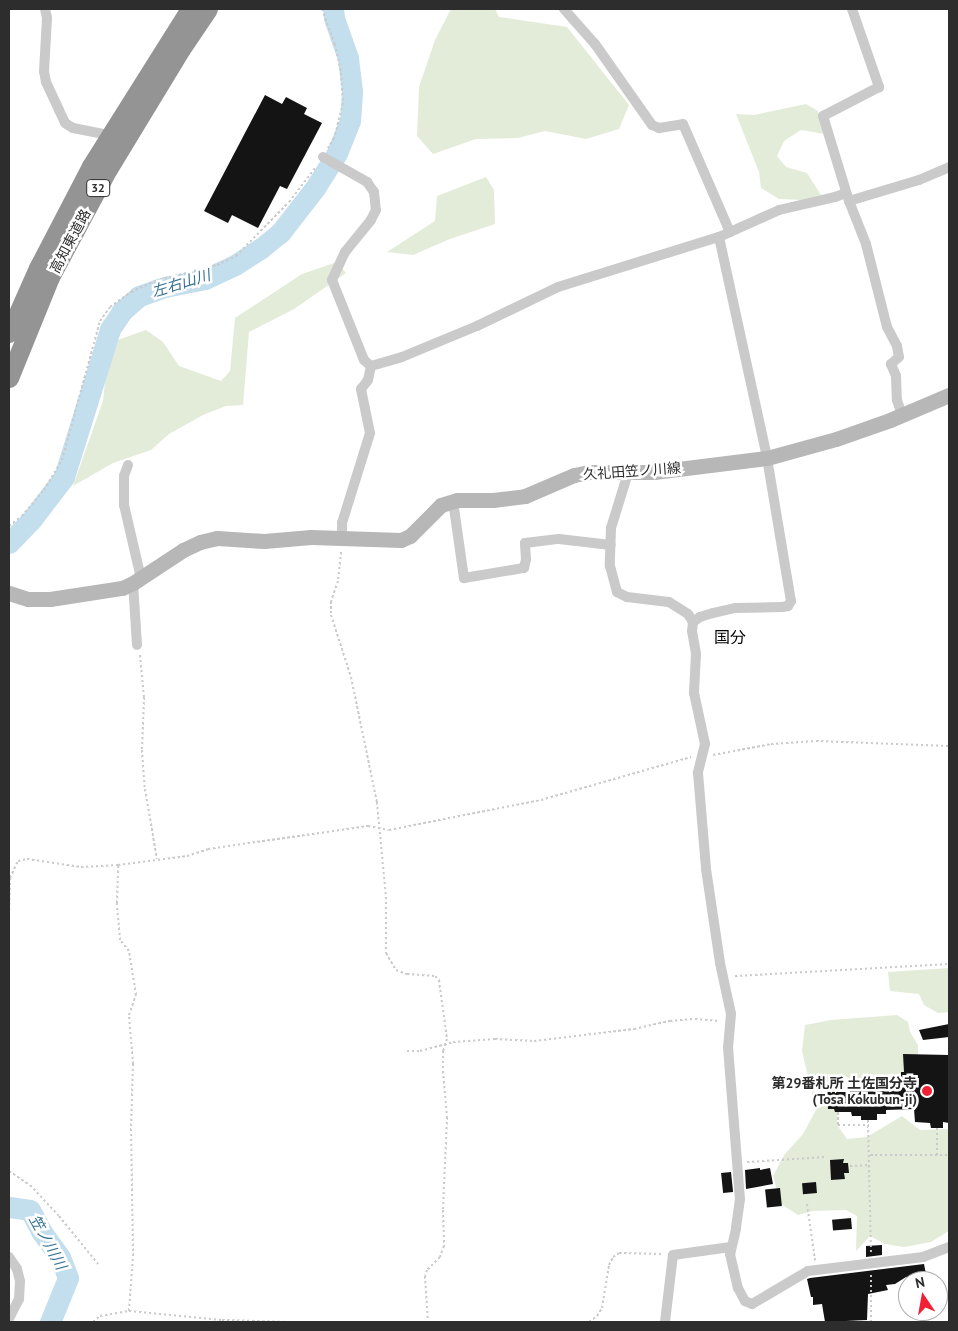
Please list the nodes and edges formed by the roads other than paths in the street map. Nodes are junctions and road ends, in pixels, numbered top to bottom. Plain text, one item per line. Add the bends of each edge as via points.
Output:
1 (45, 9) edge
2 (190, 9) edge
3 (208, 9) edge
4 (564, 9) edge
5 (852, 9) edge
6 (109, 135) junction
7 (325, 158) road end
8 (949, 167) edge
9 (848, 197) junction
10 (730, 232) junction
11 (718, 237) junction
12 (9, 333) edge
13 (371, 366) junction
14 (9, 378) edge
15 (949, 395) edge
16 (902, 415) junction
17 (766, 458) junction
18 (128, 465) dead end
19 (628, 473) junction
20 (453, 501) junction
21 (342, 538) junction
22 (610, 545) junction
23 (137, 581) junction
24 (9, 593) edge
25 (693, 622) junction
26 (137, 645) road end
27 (730, 1247) junction
28 (949, 1247) edge
29 (9, 1257) edge
30 (9, 1319) edge
31 (665, 1322) edge

1 - 6 street via 44,71 65,123 73,128
2 - 6 highway, 高知東道路 / 32
3 - 14 highway, 高知東道路 / 32 via 108,169 50,277
4 - 10 street via 595,44 652,125 659,128 682,124
5 - 9 street via 879,87 823,116
6 - 12 highway, 高知東道路 / 32 via 38,268
7 - 13 street via 368,182 376,198 376,210 371,220 345,252 332,280 364,360
8 - 9 street via 919,180
9 - 10 street via 778,210
9 - 16 street via 866,244 887,327 897,346 899,357 891,364
10 - 11 street
11 - 13 street via 558,287 477,326 402,357
11 - 17 street
13 - 21 street via 368,380 360,389 370,433 342,523
15 - 16 main road, 久礼田笠ノ川線
16 - 17 main road, 久礼田笠ノ川線 via 836,439
17 - 19 main road, 久礼田笠ノ川線
17 - 25 street via 791,601 782,607 735,608 700,617
18 - 23 street via 124,476 124,506
19 - 20 main road, 久礼田笠ノ川線 via 590,472 574,475 525,496
19 - 22 street via 611,528
20 - 21 main road via 441,505 410,536 401,540
20 - 22 street via 464,578 524,568 525,544 559,540
21 - 23 main road via 264,541 216,538 183,550
22 - 25 street via 610,566 617,592 627,597 669,602 688,614
23 - 24 main road via 109,590 50,599 28,599
23 - 26 street
25 - 27 street via 696,654 694,693 705,744 698,773 706,869 731,1014 728,1047 740,1198
27 - 28 street via 738,1288 745,1301 752,1304 808,1271 922,1257
27 - 31 street via 673,1255
29 - 30 street via 20,1281 19,1298

